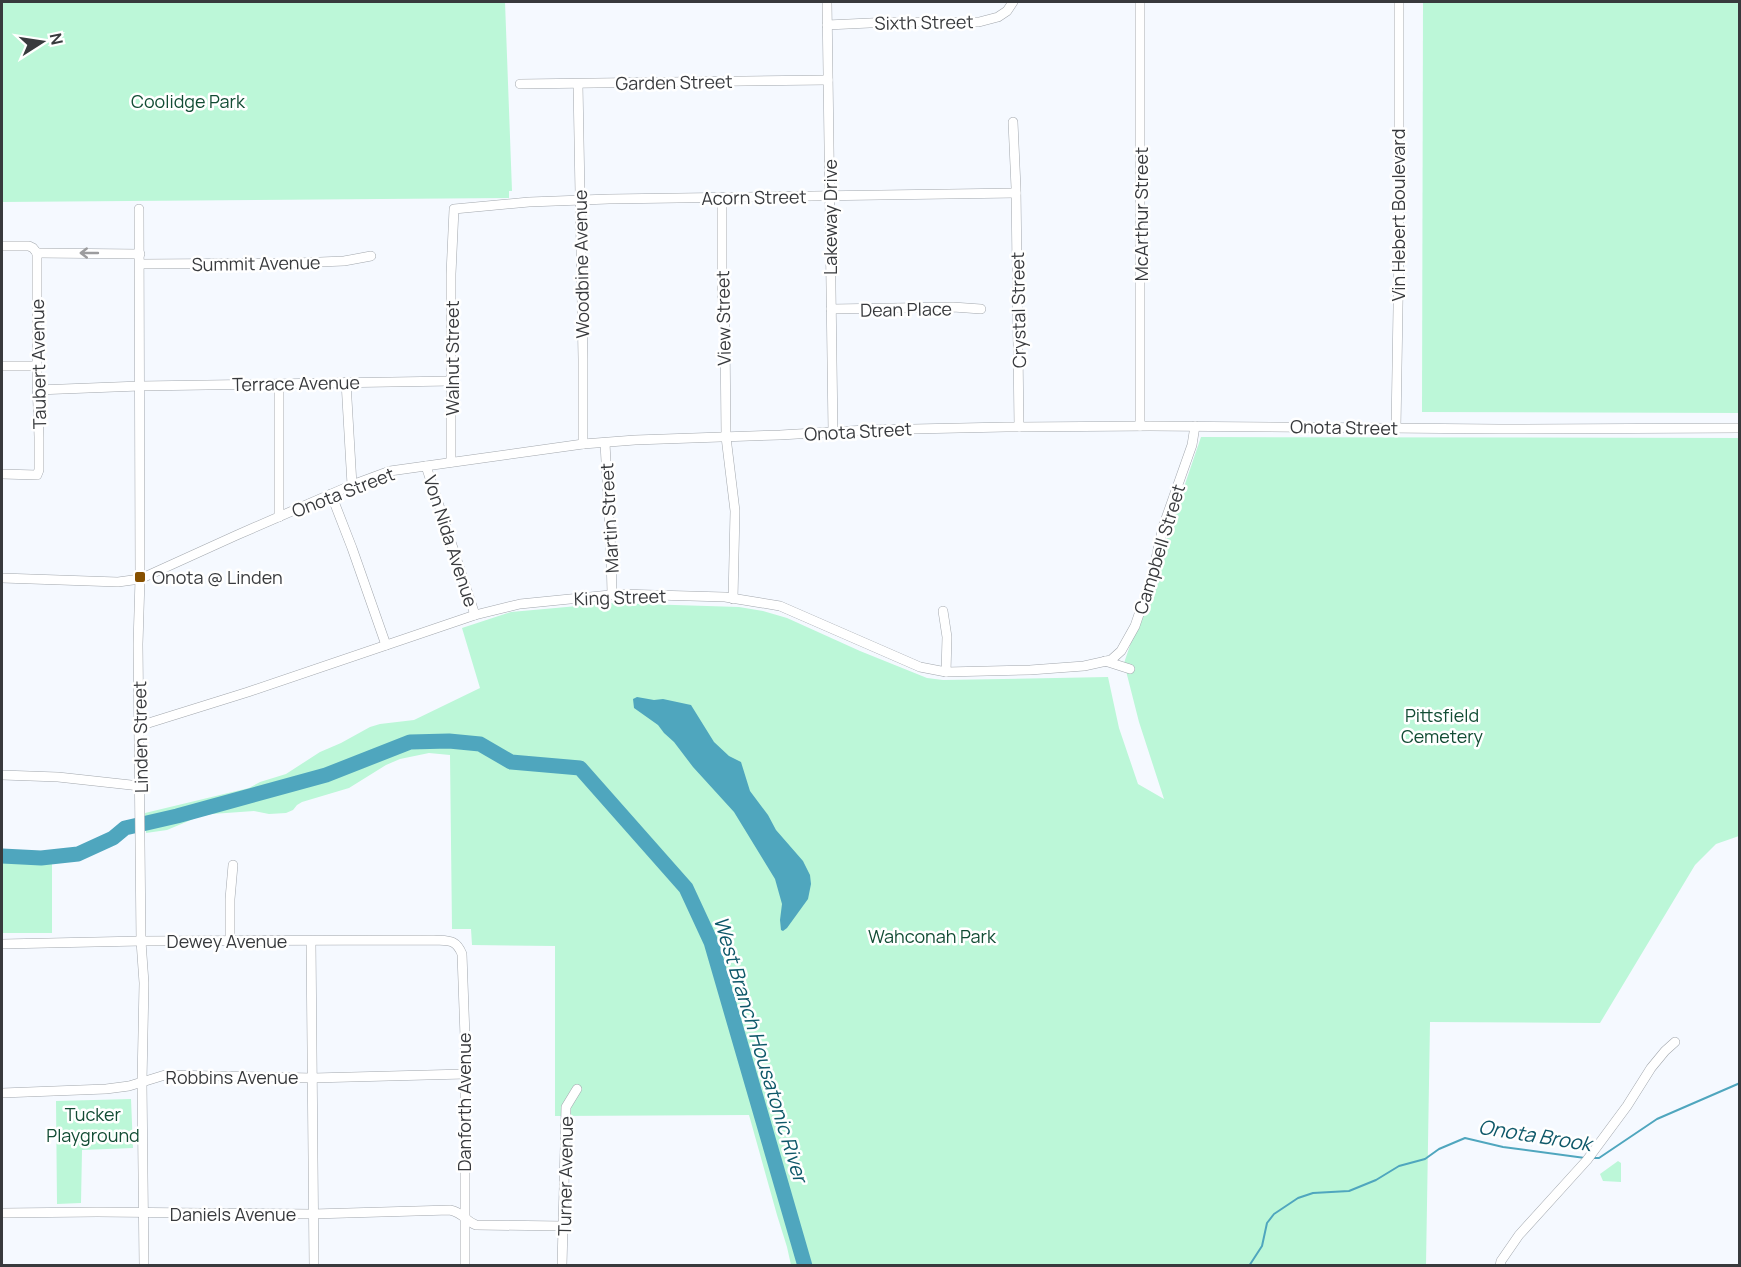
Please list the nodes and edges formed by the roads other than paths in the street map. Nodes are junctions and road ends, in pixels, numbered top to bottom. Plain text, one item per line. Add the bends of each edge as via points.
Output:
1 (827, 2) edge
2 (1013, 2) edge
3 (1140, 2) edge
4 (1399, 2) edge
5 (827, 25) junction
6 (828, 80) junction
7 (520, 84) dead end
8 (578, 84) junction
9 (1013, 122) dead end
10 (1016, 193) junction
11 (830, 195) junction
12 (722, 198) junction
13 (580, 200) junction
14 (527, 202) joint
15 (139, 209) dead end
16 (2, 246) edge
17 (37, 254) junction
18 (140, 254) junction
19 (371, 256) dead end
20 (140, 264) junction
21 (831, 309) junction
22 (981, 309) dead end
23 (2, 366) edge
24 (37, 366) junction
25 (452, 381) junction
26 (346, 382) junction
27 (279, 383) junction
28 (140, 386) junction
29 (37, 390) junction
30 (1140, 426) junction
31 (1195, 426) junction
32 (1020, 427) junction
33 (1396, 428) junction
34 (1740, 428) edge
35 (833, 432) junction
36 (726, 437) junction
37 (605, 443) junction
38 (583, 444) junction
39 (451, 462) junction
40 (426, 466) junction
41 (2, 474) edge
42 (352, 485) junction
43 (331, 494) junction
44 (279, 517) junction
45 (2, 579) edge
46 (140, 579) junction
47 (612, 594) junction
48 (733, 598) junction
49 (943, 611) dead end
50 (475, 615) junction
51 (386, 645) junction
52 (1105, 661) junction
53 (1130, 669) dead end
54 (946, 672) junction
55 (139, 726) junction
56 (2, 775) edge
57 (141, 786) junction
58 (233, 865) dead end
59 (141, 941) junction
60 (311, 941) junction
61 (230, 942) junction
62 (453, 942) joint
63 (2, 944) edge
64 (1675, 1042) dead end
65 (465, 1074) junction
66 (313, 1078) junction
67 (142, 1082) junction
68 (577, 1089) dead end
69 (2, 1093) edge
70 (2, 1213) edge
71 (143, 1213) junction
72 (313, 1214) junction
73 (464, 1216) junction
74 (563, 1226) junction
75 (144, 1266) edge
76 (314, 1266) edge
77 (465, 1266) edge
78 (562, 1266) edge
79 (1500, 1266) edge

1 - 5 street, Lakeway Drive
2 - 5 street, Sixth Street via 998,17 979,22
3 - 30 street, McArthur Street
4 - 33 street, Vin Hebert Boulevard
5 - 6 street, Lakeway Drive
6 - 8 street, Garden Street
6 - 11 street, Lakeway Drive
7 - 8 street, Garden Street
8 - 13 street, Woodbine Avenue
9 - 10 street, Crystal Street
10 - 11 street, Acorn Street
10 - 32 street, Crystal Street
11 - 12 street, Acorn Street
11 - 21 street, Lakeway Drive
12 - 13 street, Acorn Street
12 - 36 street, View Street
13 - 14 street, Acorn Street
13 - 38 street, Woodbine Avenue
14 - 25 street, Walnut Street via 454,209
15 - 18 street, Linden Street
16 - 17 street via 29,246
18 -> 17 street
17 - 24 street, Taubert Avenue
18 - 20 street, Linden Street
19 - 20 street, Summit Avenue via 306,263
20 - 28 street, Linden Street
21 - 22 street, Dean Place
21 - 35 street, Lakeway Drive
23 - 24 street
24 - 29 street, Taubert Avenue
25 - 26 street, Terrace Avenue
25 - 39 street, Walnut Street
26 - 27 street, Terrace Avenue
26 - 42 street
27 - 28 street, Terrace Avenue
27 - 44 street
28 - 29 street, Terrace Avenue
28 - 46 street, Linden Street
29 - 41 street, Taubert Avenue via 37,475
30 - 31 street, Onota Street
30 - 32 street, Onota Street
31 - 33 street, Onota Street
31 - 52 street, Campbell Street via 1135,626 1120,651 1112,660
32 - 35 street, Onota Street
33 - 34 street, Onota Street
35 - 36 street, Onota Street
36 - 37 street, Onota Street
36 - 48 street, View Street via 735,511
37 - 38 street, Onota Street
37 - 47 street, Martin Street
38 - 39 street, Onota Street
39 - 40 street, Onota Street
40 - 42 street, Onota Street via 390,471
40 - 50 street, Von Nida Avenue
42 - 43 street, Onota Street
43 - 44 street, Onota Street
43 - 51 street
44 - 46 street, Onota Street
45 - 46 street, Onota Street
46 - 55 street, Linden Street
47 - 48 street, King Street
47 - 50 street, King Street via 520,604
48 - 54 street, King Street via 780,606 920,668
49 - 54 street
50 - 51 street, King Street
51 - 55 street, King Street
52 - 53 street
52 - 54 street, King Street via 1063,668
55 - 57 street, Linden Street
56 - 57 street
57 - 59 street, Linden Street
58 - 61 street
59 - 61 street, Dewey Avenue
59 - 63 street, Dewey Avenue
59 - 67 street, Linden Street
60 - 61 street, Dewey Avenue
60 - 62 street, Dewey Avenue
60 - 66 street
62 - 65 street, Danforth Avenue via 462,954
64 - 79 street via 1651,1068 1589,1157 1519,1234
65 - 66 street, Robbins Avenue
65 - 73 street, Danforth Avenue
66 - 67 street, Robbins Avenue via 165,1075
66 - 72 street
67 - 69 street, Robbins Avenue via 106,1089
67 - 71 street, Linden Street
68 - 74 street, Turner Avenue via 566,1107
70 - 71 street, Daniels Avenue
71 - 72 street, Daniels Avenue
71 - 75 street, Linden Street
72 - 73 street, Daniels Avenue via 450,1210
72 - 76 street
73 - 74 street, Daniels Avenue via 476,1225
73 - 77 street, Danforth Avenue
74 - 78 street, Turner Avenue

